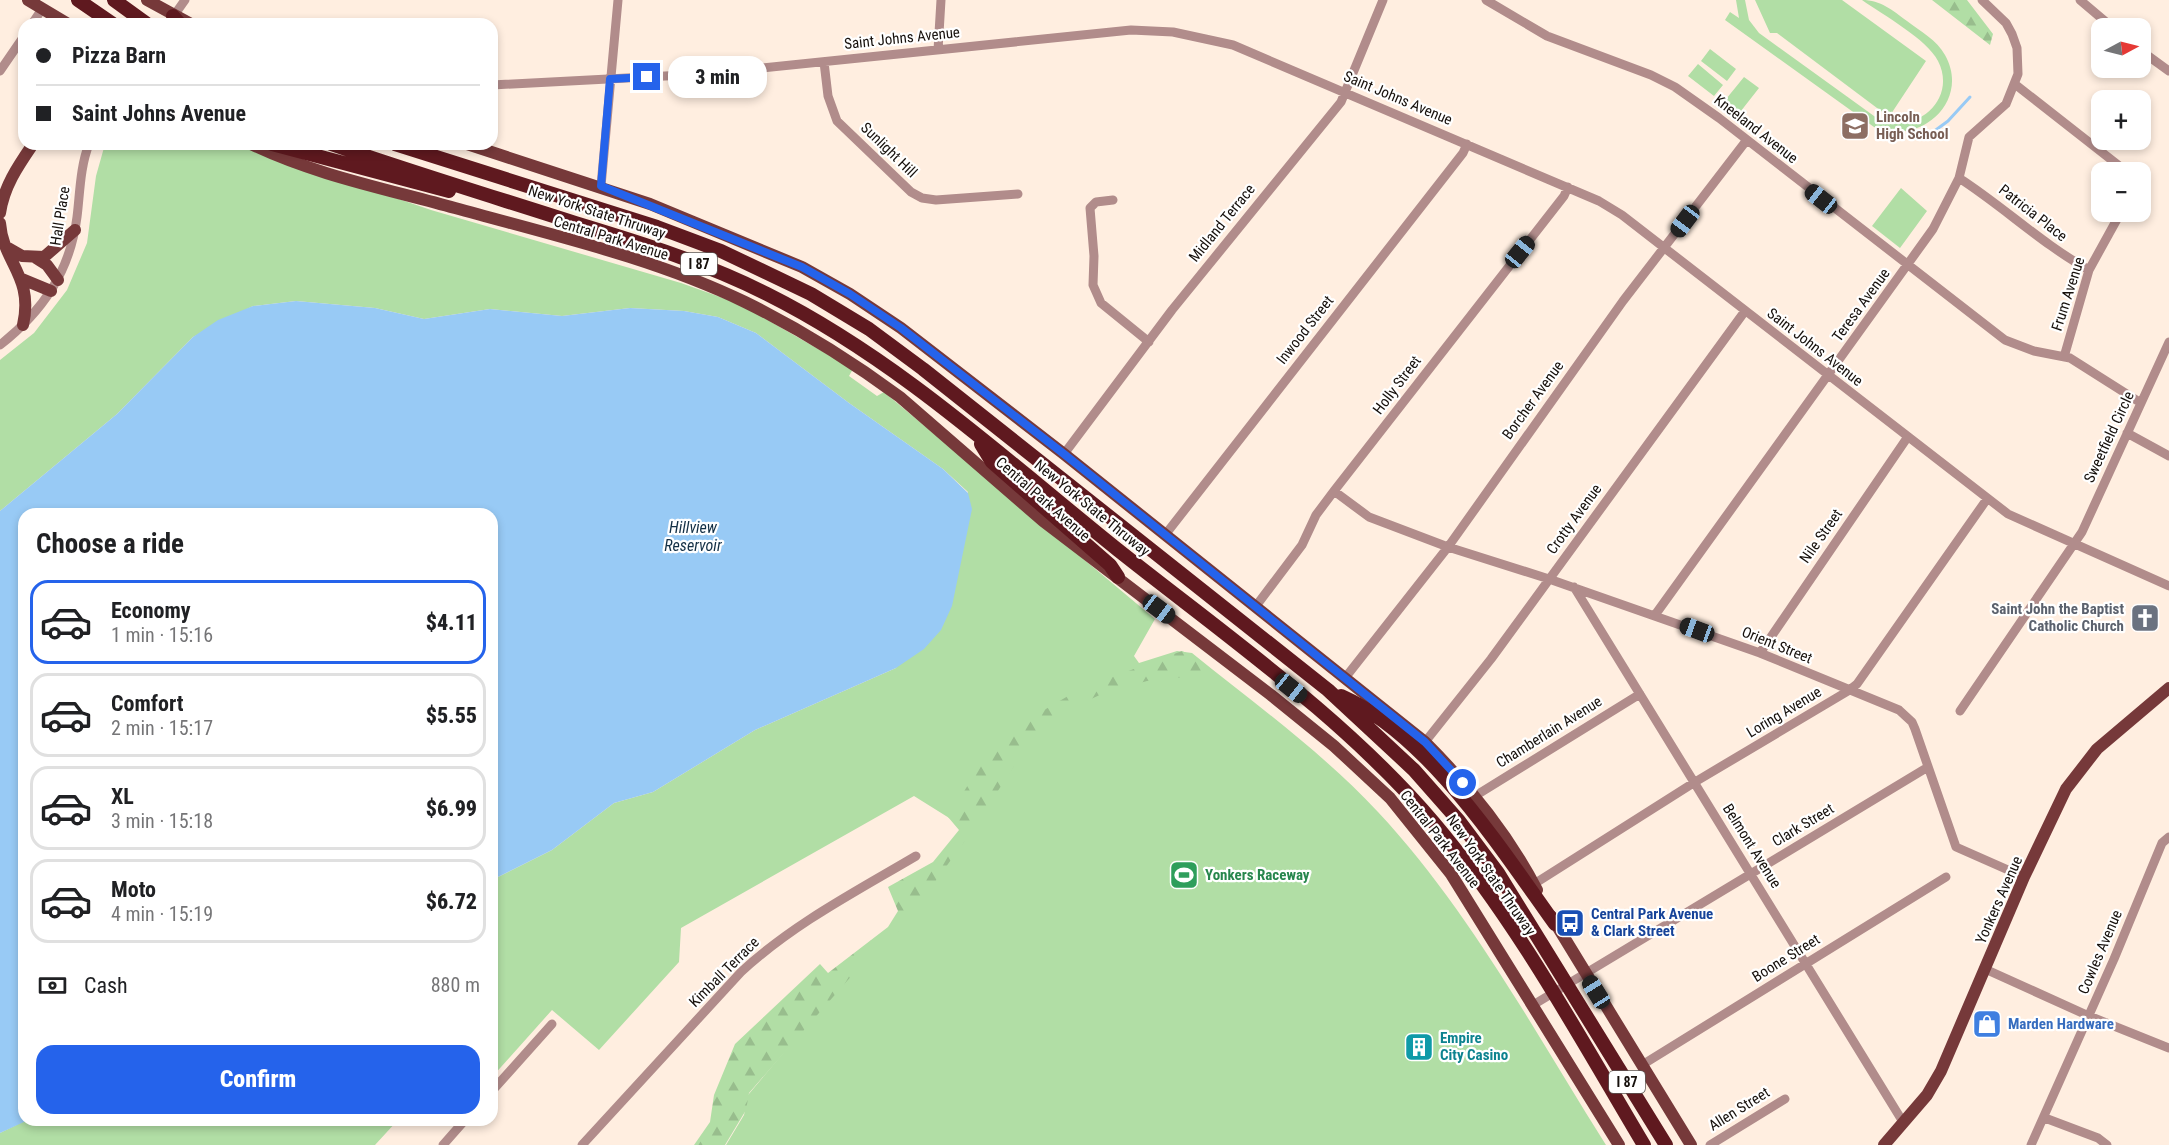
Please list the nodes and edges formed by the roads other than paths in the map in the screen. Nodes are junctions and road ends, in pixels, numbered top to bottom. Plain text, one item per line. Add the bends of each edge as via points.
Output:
1 (28, 0) edge
2 (78, 0) edge
3 (114, 0) edge
4 (147, 0) edge
5 (185, 0) edge
6 (618, 0) edge
7 (941, 0) edge
8 (1383, 0) edge
9 (1486, 0) edge
10 (1982, 0) edge
11 (2080, 0) edge
12 (42, 9) junction
13 (36, 18) edge
14 (58, 18) edge
15 (104, 18) edge
16 (139, 18) edge
17 (167, 18) edge
18 (174, 18) edge
19 (2102, 18) edge
20 (18, 45) edge
21 (938, 50) junction
22 (2151, 58) edge
23 (824, 62) junction
24 (0, 71) edge
25 (2169, 71) edge
26 (610, 79) junction
27 (498, 85) edge
28 (2016, 85) junction
29 (1345, 92) junction
30 (1746, 141) junction
31 (1467, 144) junction
32 (29, 150) edge
33 (87, 150) edge
34 (267, 150) edge
35 (294, 150) edge
36 (350, 150) edge
37 (414, 150) edge
38 (440, 150) edge
39 (486, 150) edge
40 (2114, 162) edge
41 (1959, 178) junction
42 (601, 186) junction
43 (530, 187) junction
44 (1568, 187) junction
45 (1018, 194) dead end
46 (1113, 200) dead end
47 (532, 209) junction
48 (0, 213) edge
49 (2115, 222) edge
50 (0, 224) edge
51 (75, 230) junction
52 (7, 247) junction
53 (1665, 249) junction
54 (36, 258) junction
55 (1907, 266) junction
56 (2089, 270) junction
57 (22, 279) junction
58 (54, 286) junction
59 (1744, 311) junction
60 (23, 325) junction
61 (1, 341) edge
62 (1149, 342) junction
63 (2169, 342) edge
64 (2064, 357) junction
65 (1828, 376) junction
66 (2141, 403) junction
67 (2127, 433) junction
68 (977, 437) junction
69 (1907, 438) junction
70 (1064, 454) junction
71 (2169, 456) edge
72 (1334, 491) junction
73 (1987, 499) junction
74 (1165, 535) junction
75 (2074, 545) junction
76 (1448, 547) junction
77 (1118, 577) junction
78 (1549, 579) junction
79 (2169, 586) edge
80 (1574, 587) junction
81 (1256, 606) junction
82 (1655, 615) junction
83 (1760, 653) junction
84 (1345, 678) junction
85 (2169, 688) edge
86 (1328, 690) junction
87 (1848, 691) junction
88 (1640, 694) junction
89 (1960, 711) dead end
90 (1425, 742) junction
91 (1928, 767) junction
92 (1695, 782) junction
93 (1475, 796) junction
94 (2169, 837) edge
95 (916, 856) dead end
96 (1751, 873) junction
97 (1946, 877) dead end
98 (2024, 877) junction
99 (1534, 884) junction
100 (1555, 924) junction
101 (1806, 963) junction
102 (1985, 969) junction
103 (1581, 976) junction
104 (1536, 1003) junction
105 (2089, 1016) junction
106 (552, 1024) dead end
107 (2169, 1048) edge
108 (1642, 1065) junction
109 (498, 1084) edge
110 (1785, 1099) dead end
111 (2045, 1118) junction
112 (1903, 1122) junction
113 (460, 1126) edge
114 (443, 1145) edge
115 (582, 1145) edge
116 (1619, 1145) edge
117 (1644, 1145) edge
118 (1666, 1145) edge
119 (1691, 1145) edge
120 (1710, 1145) edge
121 (1884, 1145) edge
122 (2031, 1145) edge
123 (2107, 1145) edge

1 - 12 main road
2 - 15 highway
3 - 16 highway
4 - 17 main road
5 - 18 street
6 - 26 street
7 - 21 street
8 - 29 street, Midland Terrace
9 - 30 street, Kneeland Avenue via 1547,36 1624,63 1675,87
10 - 28 street via 2012,34 2019,60
11 - 19 street
12 - 13 street
12 - 14 main road
20 - 24 street
21 - 23 street, Saint Johns Avenue
21 - 29 street, Saint Johns Avenue via 1163,30 1233,45
22 - 25 street
23 - 26 street, Saint Johns Avenue
23 - 45 street, Sunlight Hill via 828,96 837,121 911,192 936,200
26 - 27 street, Saint Johns Avenue
26 - 42 street
28 - 40 street
28 - 41 street, Teresa Avenue via 2006,104 1969,137
29 - 31 street, Saint Johns Avenue
29 - 62 street, Midland Terrace via 1341,102
30 - 53 street, Borcher Avenue
30 - 55 street, Kneeland Avenue
31 - 44 street, Saint Johns Avenue
31 - 74 street, Inwood Street
32 - 48 main road via 10,178
33 - 51 street, Hall Place
34 - 77 main road, Central Park Avenue via 326,172 635,260 744,302 870,375 1043,521
35 - 47 highway
36 - 47 highway, New York State Thruway / I 87
37 - 43 highway, New York State Thruway / I 87
38 - 43 highway
39 - 42 main road
41 - 55 street, Teresa Avenue via 1933,229
41 - 56 street, Patricia Place
42 - 70 main road via 802,267 850,294 901,328
43 - 86 highway, New York State Thruway / I 87 via 721,251 782,279 860,324 932,376
44 - 53 street, Saint Johns Avenue via 1615,210
44 - 72 street, Holly Street
46 - 62 street via 1096,202 1090,208 1093,285 1101,303
47 - 68 highway, New York State Thruway / I 87 via 675,255 767,294 854,344
49 - 56 street, Frum Avenue
50 - 52 main road
51 - 54 main road via 54,250
51 - 58 street, Hall Place via 70,254
52 - 54 main road via 22,256
52 - 57 main road
53 - 59 street, Saint Johns Avenue
53 - 76 street, Borcher Avenue via 1623,301
54 - 58 main road via 47,265
55 - 64 street, Kneeland Avenue via 2004,340
55 - 65 street, Teresa Avenue
56 - 64 street, Frum Avenue
57 - 58 main road
57 - 60 main road via 27,305
58 - 60 street, Hall Place
59 - 65 street, Saint Johns Avenue
59 - 78 street, Crotty Avenue
60 - 61 street, Hall Place
62 - 70 street, Midland Terrace
63 - 66 street, Sweetfield Circle
64 - 66 street, Kneeland Avenue via 2089,368
65 - 69 street, Saint Johns Avenue
65 - 82 street, Teresa Avenue
66 - 67 street, Sweetfield Circle
67 - 71 street
67 - 75 street, Sweetfield Circle
68 - 77 highway via 992,462 1110,565
68 - 117 highway, New York State Thruway / I 87 via 1317,709 1415,801 1497,908
69 - 73 street, Saint Johns Avenue
69 - 83 street, Nile Street
70 - 74 main road
72 - 76 street, Orient Street via 1368,517
72 - 81 street, Holly Street via 1316,515 1302,545
73 - 75 street, Saint Johns Avenue via 2024,523
73 - 87 street, Loring Avenue via 1857,684
74 - 81 main road
75 - 79 street, Saint Johns Avenue
75 - 89 street, Sweetfield Circle
76 - 78 street, Orient Street
76 - 84 street, Borcher Avenue
77 - 104 main road, Central Park Avenue via 1334,746 1390,798 1451,874
78 - 80 street, Orient Street
78 - 90 street, Crotty Avenue
80 - 82 street, Orient Street
80 - 88 street, Belmont Avenue
81 - 84 main road
82 - 83 street, Orient Street
83 - 87 street, Orient Street
84 - 90 main road
85 - 98 main road, Yonkers Avenue via 2080,768
86 - 100 highway via 1358,703 1435,768 1479,820
86 - 118 highway, New York State Thruway / I 87 via 1414,770 1479,846
87 - 91 street, Orient Street via 1899,710 1912,722
87 - 92 street, Loring Avenue
88 - 92 street, Belmont Avenue
88 - 93 street, Chamberlain Avenue
90 - 93 main road
91 - 96 street, Clark Street
91 - 98 street, Orient Street via 1956,847
92 - 96 street, Belmont Avenue
92 - 99 street, Loring Avenue
93 - 99 main road via 1504,832
94 - 105 street, Cowles Avenue via 2162,843
95 - 115 street, Kimball Terrace via 791,930 765,950
96 - 101 street, Belmont Avenue
96 - 103 street, Clark Street
97 - 101 street, Boone Street
98 - 102 main road, Yonkers Avenue
99 - 100 main road
100 - 103 main road
101 - 108 street, Boone Street
101 - 112 street, Belmont Avenue
102 - 105 street
102 - 112 main road, Yonkers Avenue via 1941,1071 1927,1095
103 - 104 street, Clark Street
103 - 108 main road
104 - 116 main road, Central Park Avenue
105 - 107 street
105 - 111 street, Cowles Avenue
106 - 109 street
108 - 119 main road
110 - 120 street, Allen Street
111 - 122 street, Cowles Avenue
111 - 123 street
112 - 121 main road, Yonkers Avenue
113 - 114 street

